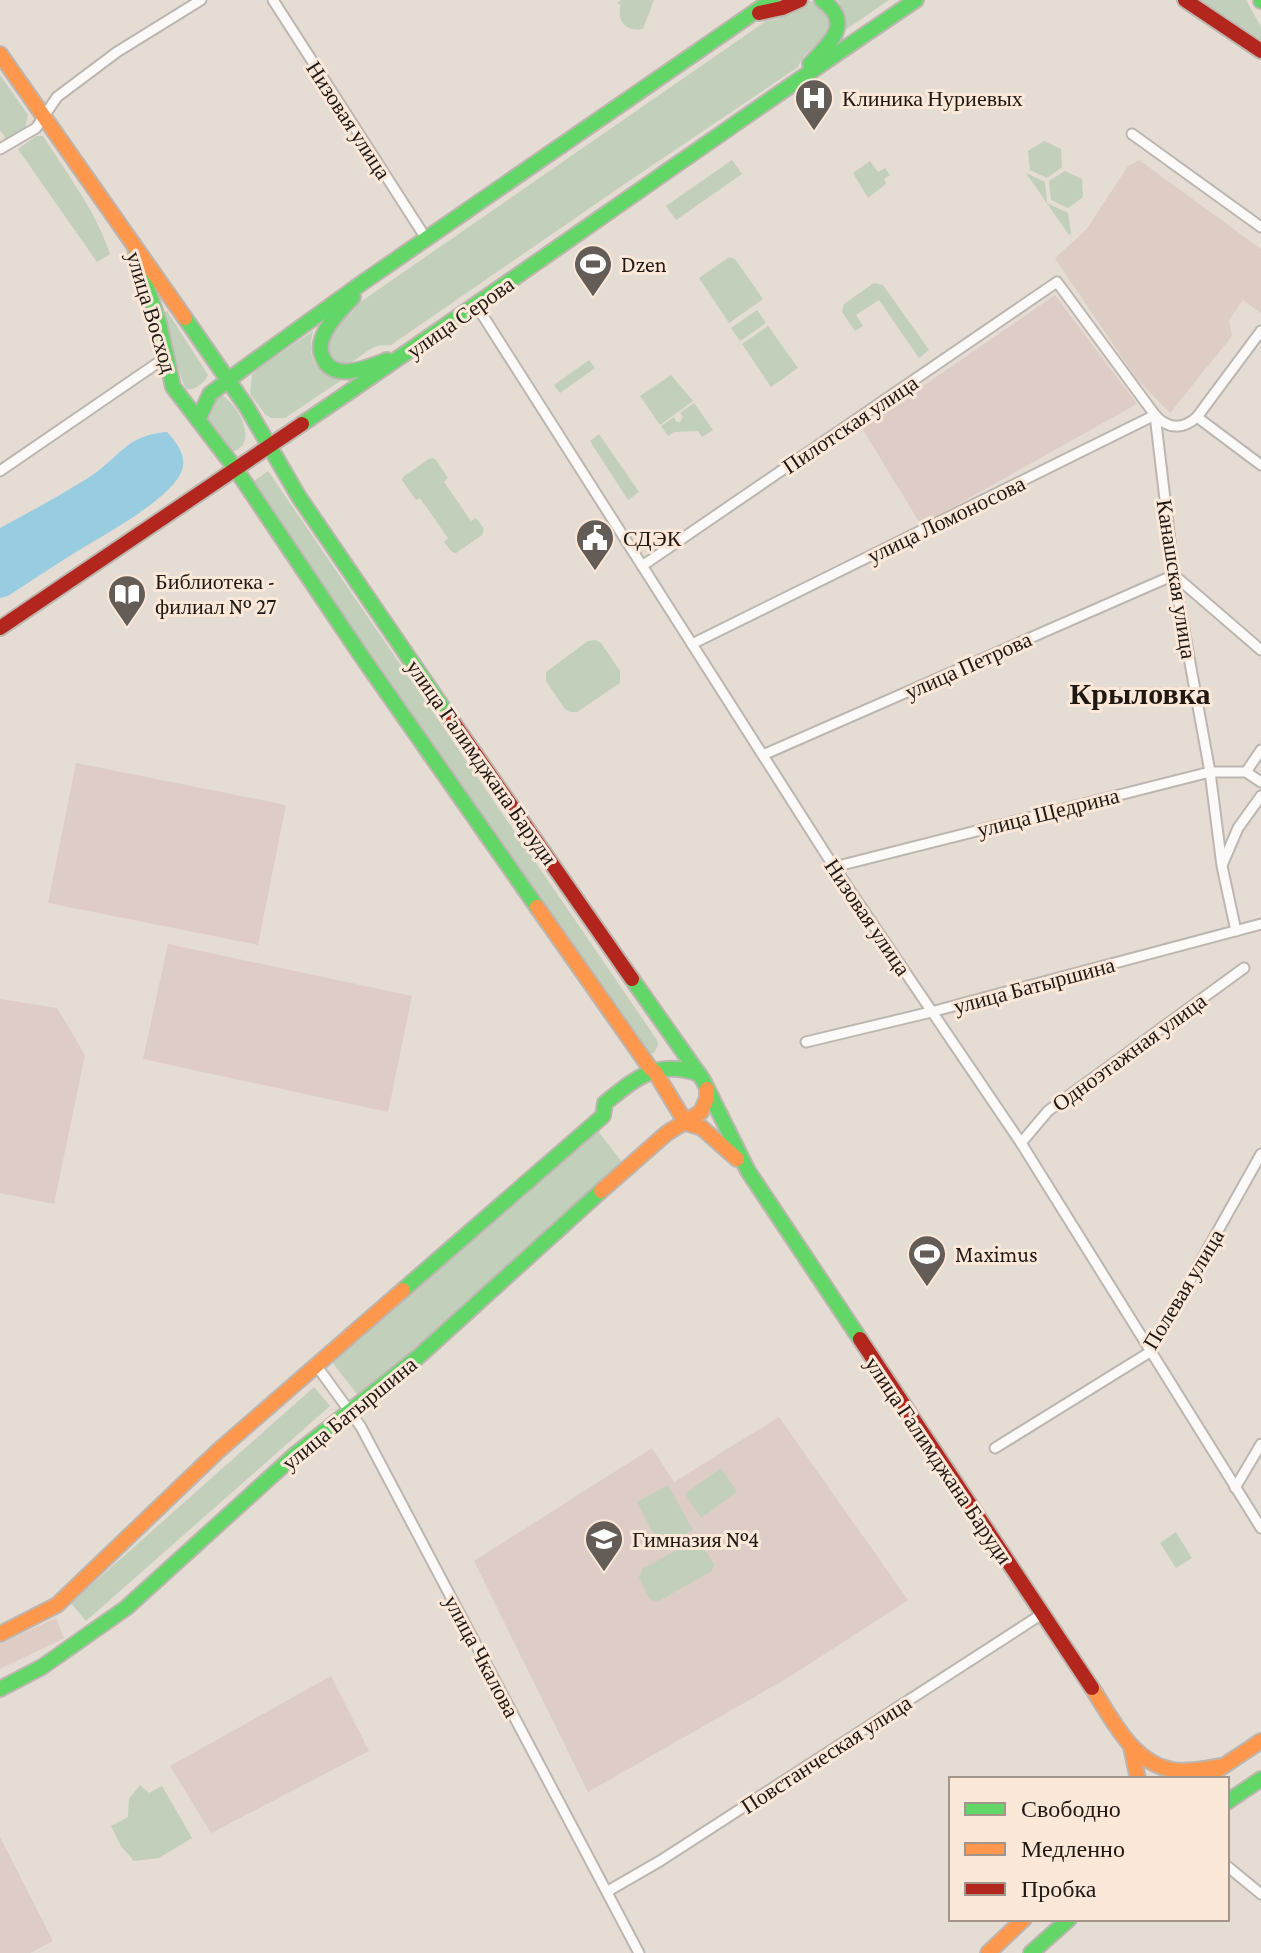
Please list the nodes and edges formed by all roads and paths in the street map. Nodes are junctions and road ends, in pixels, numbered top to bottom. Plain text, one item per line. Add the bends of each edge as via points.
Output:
1 (201, 0) edge
2 (273, 0) edge
3 (772, 0) edge
4 (800, 0) edge
5 (822, 0) edge
6 (916, 0) edge
7 (1185, 0) edge
8 (752, 14) junction
9 (1261, 51) edge
10 (0, 54) edge
11 (797, 80) junction
12 (44, 116) junction
13 (1132, 134) dead end
14 (0, 149) edge
15 (1261, 227) edge
16 (126, 232) junction
17 (427, 240) junction
18 (362, 283) junction
19 (476, 305) junction
20 (1261, 331) edge
21 (410, 351) junction
22 (156, 364) dead end
23 (229, 380) junction
24 (1155, 415) junction
25 (1197, 417) junction
26 (198, 420) junction
27 (268, 446) junction
28 (1261, 465) edge
29 (235, 468) junction
30 (0, 471) edge
31 (642, 566) junction
32 (1174, 575) junction
33 (0, 628) edge
34 (692, 644) junction
35 (1261, 650) edge
36 (1261, 750) edge
37 (763, 755) junction
38 (1210, 772) junction
39 (1246, 772) junction
40 (1261, 782) edge
41 (1261, 796) edge
42 (1222, 866) junction
43 (834, 867) junction
44 (1261, 924) edge
45 (1236, 931) junction
46 (1244, 968) dead end
47 (931, 1012) junction
48 (806, 1042) dead end
49 (655, 1072) junction
50 (699, 1074) junction
51 (707, 1088) junction
52 (686, 1123) junction
53 (1021, 1143) junction
54 (1261, 1154) edge
55 (748, 1171) junction
56 (1150, 1352) junction
57 (316, 1365) junction
58 (351, 1411) junction
59 (1261, 1444) edge
60 (995, 1448) dead end
61 (1235, 1488) junction
62 (1261, 1528) edge
63 (1042, 1614) junction
64 (0, 1634) edge
65 (0, 1689) edge
66 (1261, 1741) edge
67 (1131, 1747) junction
68 (1223, 1766) junction
69 (1138, 1777) edge
70 (1207, 1777) edge
71 (1261, 1779) edge
72 (1229, 1801) edge
73 (1229, 1868) edge
74 (608, 1891) junction
75 (1261, 1894) edge
76 (1022, 1921) edge
77 (1067, 1921) edge
78 (639, 1953) edge
79 (988, 1953) edge
80 (1031, 1953) edge

1 - 12 street via 117,52 57,97
2 - 17 street, Низовая улица
3 - 8 street
4 - 8 street
5 - 11 street via 838,16 838,30
6 - 11 street, улица Серова
7 - 9 street
8 - 17 street
10 - 12 street, улица Восход
11 - 19 street, улица Серова
12 - 14 street via 36,128
12 - 16 street, улица Восход
13 - 15 street
16 - 23 street, улица Восход
16 - 26 street, улица Восход via 159,323 173,387
17 - 18 street
18 - 21 street via 325,332 323,359 335,370 352,372
18 - 23 street
19 - 21 street, улица Серова
19 - 31 street, Низовая улица
20 - 25 street
21 - 27 street, улица Серова
22 - 30 street
23 - 26 street via 210,394
23 - 27 street, улица Восход
24 - 25 street via 1177,427
24 - 31 street, Пилотская улица via 1057,282
24 - 32 street, Канашская улица
24 - 34 street, улица Ломоносова
25 - 28 street
26 - 29 street, улица Восход
27 - 29 street, улица Серова
27 - 50 street, улица Галимджана Баруди
29 - 33 street, улица Серова
29 - 49 street, улица Галимджана Баруди
31 - 34 street, Низовая улица
32 - 35 street
32 - 37 street, улица Петрова
32 - 38 street, Канашская улица
34 - 37 street, Низовая улица
36 - 39 street
37 - 43 street, Низовая улица
38 - 39 street, улица Щедрина
38 - 42 street, Канашская улица
38 - 43 street, улица Щедрина
39 - 40 street
41 - 42 street via 1238,828
42 - 45 street, Канашская улица
43 - 47 street, Низовая улица
44 - 45 street, улица Батыршина
45 - 47 street, улица Батыршина
46 - 53 street, Одноэтажная улица via 1048,1111
47 - 48 street, улица Батыршина
47 - 53 street, Низовая улица
49 - 50 street via 685,1069
49 - 52 street, улица Галимджана Баруди
49 - 57 street via 642,1075 605,1103 603,1116
50 - 51 street, улица Галимджана Баруди
51 - 52 street via 705,1108
51 - 55 street, улица Галимджана Баруди
52 - 55 street via 713,1136
52 - 58 street, улица Батыршина via 637,1158
53 - 56 street, Низовая улица
54 - 56 street, Полевая улица
55 - 63 street, улица Галимджана Баруди
56 - 60 street, Полевая улица
56 - 61 street, Низовая улица
57 - 58 street, улица Чкалова
57 - 64 street via 57,1605
58 - 65 street, улица Батыршина via 126,1608 42,1667
58 - 74 street, улица Чкалова
59 - 61 street
61 - 62 street, Низовая улица
63 - 67 street, улица Галимджана Баруди
63 - 74 street, Повстанческая улица
66 - 68 street
67 - 68 street, улица Галимджана Баруди via 1175,1771
67 - 69 street, улица Галимджана Баруди
68 - 70 street
71 - 72 street
73 - 75 street
74 - 78 street, улица Чкалова
76 - 79 street
77 - 80 street

